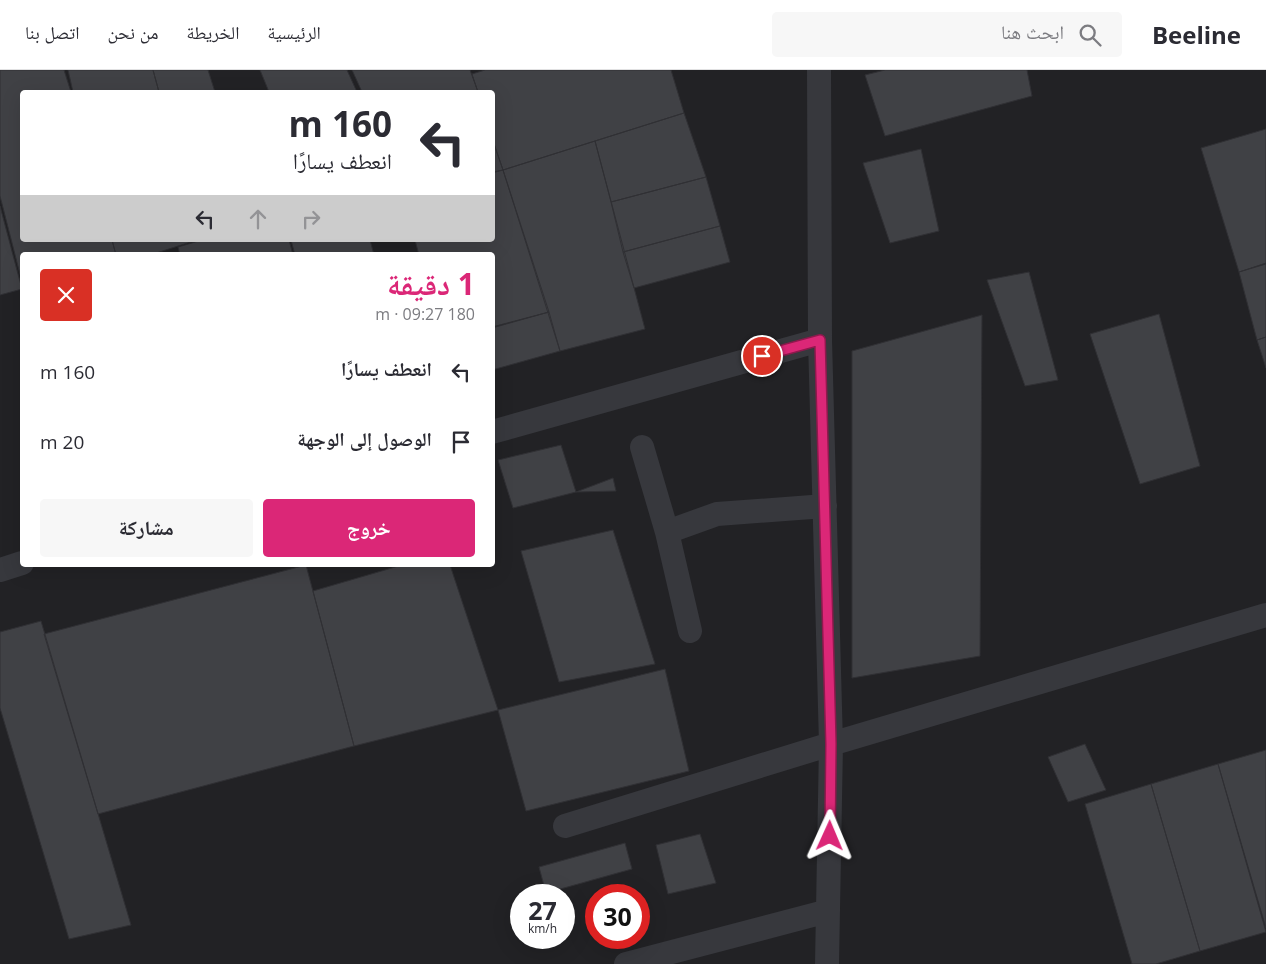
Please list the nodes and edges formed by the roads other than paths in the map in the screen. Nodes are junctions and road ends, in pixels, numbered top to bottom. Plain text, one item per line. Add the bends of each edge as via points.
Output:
1 (819, 70) edge
2 (820, 340) junction
3 (495, 431) edge
4 (642, 448) dead end
5 (825, 506) junction
6 (667, 532) junction
7 (20, 565) edge
8 (0, 570) edge
9 (1266, 615) edge
10 (690, 631) dead end
11 (831, 744) junction
12 (565, 826) dead end
13 (828, 911) junction
14 (626, 964) edge
15 (828, 964) edge

1 - 2 street
2 - 3 street
2 - 5 street
4 - 6 street
5 - 6 street via 718,514
5 - 11 street
6 - 10 street
7 - 8 street
9 - 11 street
11 - 12 street
11 - 13 street
13 - 14 street
13 - 15 street

